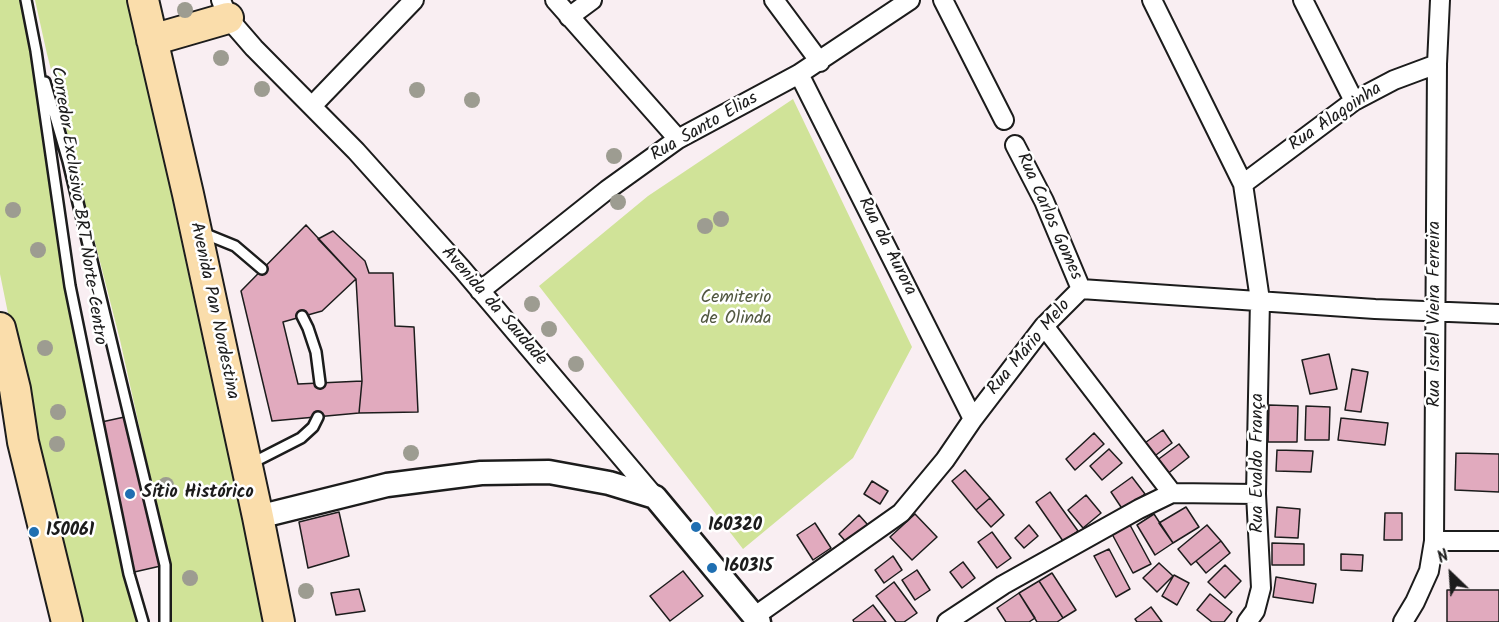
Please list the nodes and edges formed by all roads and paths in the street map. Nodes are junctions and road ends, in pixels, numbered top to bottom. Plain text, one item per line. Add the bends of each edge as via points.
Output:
1 (26, 0) edge
2 (143, 0) edge
3 (414, 0) edge
4 (555, 0) edge
5 (592, 0) edge
6 (774, 0) edge
7 (910, 0) edge
8 (943, 0) edge
9 (1152, 0) edge
10 (1303, 0) edge
11 (1440, 0) edge
12 (225, 9) edge
13 (569, 17) junction
14 (152, 40) junction
15 (36, 51) junction
16 (820, 62) junction
17 (1437, 64) junction
18 (799, 74) junction
19 (1354, 101) junction
20 (312, 106) junction
21 (1004, 120) dead end
22 (678, 139) junction
23 (1015, 145) dead end
24 (1243, 184) junction
25 (195, 230) junction
26 (262, 269) dead end
27 (1080, 289) junction
28 (480, 291) junction
29 (1260, 300) junction
30 (1437, 311) junction
31 (1499, 314) edge
32 (302, 316) dead end
33 (1044, 326) junction
34 (1, 335) edge
35 (6, 375) edge
36 (320, 383) dead end
37 (318, 417) dead end
38 (973, 419) junction
39 (247, 465) junction
40 (1172, 493) junction
41 (1256, 494) junction
42 (655, 497) junction
43 (258, 517) junction
44 (1434, 541) junction
45 (1499, 541) edge
46 (757, 619) edge
47 (67, 622) edge
48 (143, 622) edge
49 (165, 622) edge
50 (279, 622) edge
51 (947, 622) edge
52 (1247, 622) edge
53 (1403, 622) edge

1 - 15 lane
2 - 14 highway, Avenida Pan Nordestina
3 - 20 street
4 - 13 street
5 - 13 street
6 - 16 street
7 - 16 street, Rua Santo Elias
8 - 21 street
9 - 24 street, Rua Evaldo França
10 - 19 street
11 - 17 street, Rua Israel Vieira Ferreira
12 - 14 highway
12 - 20 street, Avenida da Saudade via 254,48
13 - 22 street
14 - 25 highway, Avenida Pan Nordestina
15 - 48 lane, Corredor Exclusivo BRT Norte-Centro via 70,286 129,574
15 - 49 lane, Corredor Exclusivo BRT Norte-Centro via 68,161 165,565
16 - 18 street, Rua Santo Elias
17 - 19 street, Rua Alagoinha
17 - 30 street, Rua Israel Vieira Ferreira
18 - 22 street, Rua Santo Elias
18 - 38 street, Rua da Aurora
19 - 24 street, Rua Alagoinha
20 - 28 street, Avenida da Saudade
22 - 28 street, Rua Santo Elias
23 - 27 street, Rua Carlos Gomes via 1044,201
24 - 29 street, Rua Evaldo França
25 - 26 lane via 235,246
25 - 39 highway, Avenida Pan Nordestina
27 - 29 street, Rua Mário Melo
27 - 33 street, Rua Mário Melo
28 - 42 street, Avenida da Saudade
29 - 30 street, Rua Mário Melo
29 - 41 street, Rua Evaldo França
30 - 31 street, Rua Mário Melo
30 - 44 street, Rua Israel Vieira Ferreira
32 - 36 lane via 316,352
33 - 38 street, Rua Mário Melo
33 - 40 street
34 - 35 highway
35 - 47 highway
37 - 39 lane via 314,427 301,438
38 - 46 street, Rua Mário Melo via 901,513
39 - 43 highway, Avenida Pan Nordestina
40 - 41 street
40 - 51 street via 1003,585
41 - 52 street, Rua Evaldo França via 1261,588 1258,604
42 - 43 street via 609,483 549,472 481,473 387,484
42 - 46 street, Avenida da Saudade
43 - 50 highway, Avenida Pan Nordestina
44 - 45 street
44 - 53 street, Rua Israel Vieira Ferreira via 1429,571

